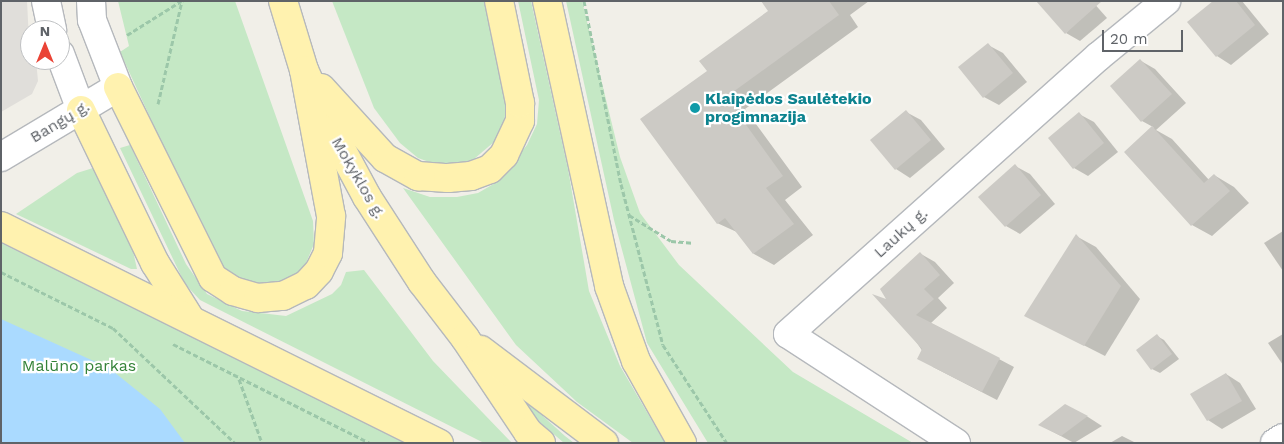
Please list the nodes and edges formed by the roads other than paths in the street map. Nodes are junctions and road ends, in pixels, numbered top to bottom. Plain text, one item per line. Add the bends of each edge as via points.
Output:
1 (46, 1) edge
2 (90, 1) edge
3 (283, 1) edge
4 (499, 1) edge
5 (547, 1) edge
6 (1166, 1) edge
7 (50, 20) edge
8 (66, 70) edge
9 (304, 70) junction
10 (118, 87) junction
11 (81, 110) junction
12 (1, 157) edge
13 (1, 226) edge
14 (189, 317) junction
15 (465, 338) junction
16 (1283, 438) edge
17 (439, 443) edge
18 (541, 443) edge
19 (604, 443) edge
20 (682, 443) edge
21 (956, 443) edge
22 (1275, 443) edge

1 - 7 street
2 - 10 street via 92,20
3 - 9 main road, Mokyklos g.
4 - 9 main road via 520,103 520,121 504,155 490,169 471,176 418,176 385,158
5 - 20 main road via 609,286 636,361
6 - 21 street, Laukų g. via 1099,56 788,334
8 - 11 street
9 - 10 main road via 331,216 328,253 319,271 283,296 258,298 233,291 214,278
9 - 15 main road, Mokyklos g. via 367,197 422,282
10 - 11 street, Bangų g.
11 - 12 street, Bangų g.
11 - 14 main road via 155,263
13 - 14 main road
14 - 17 main road
15 - 18 main road, Mokyklos g. via 528,432
15 - 19 main road, Mokyklos g.
16 - 22 street

